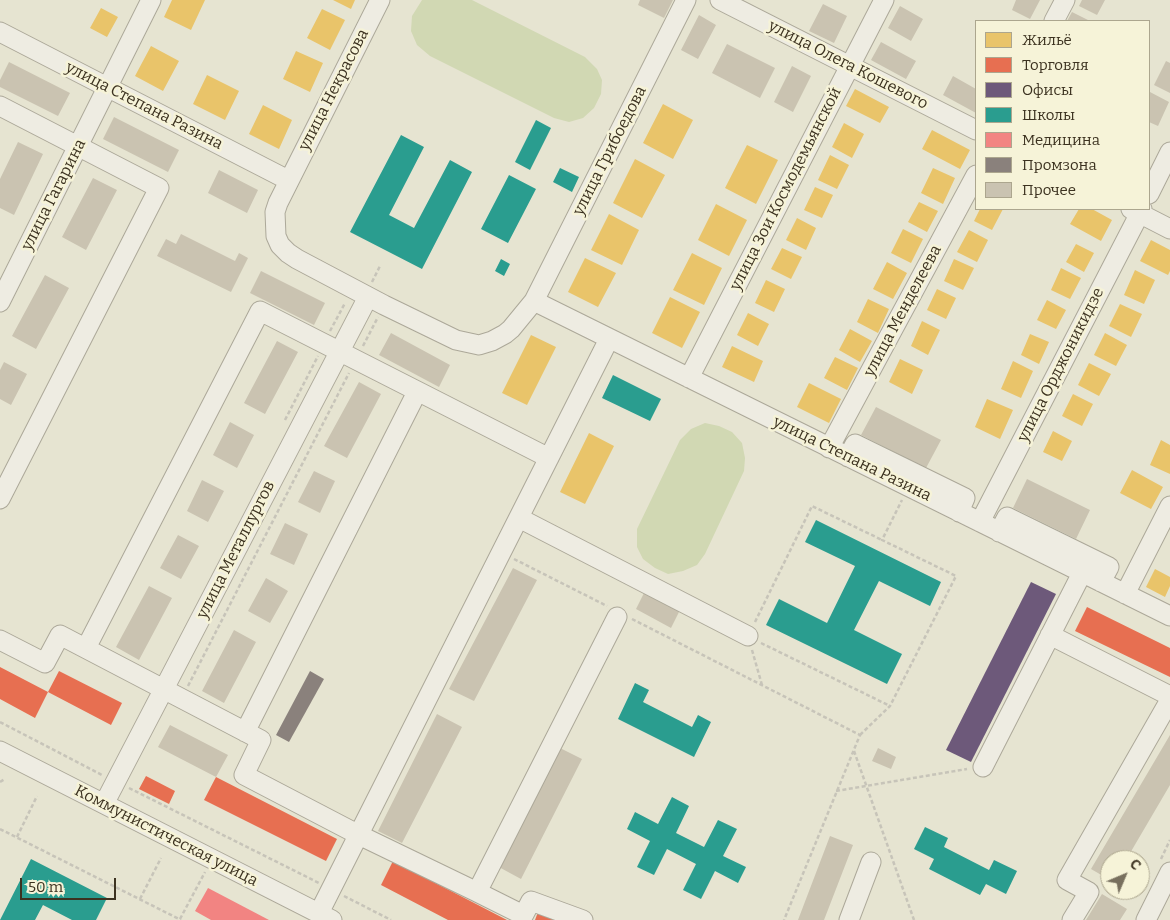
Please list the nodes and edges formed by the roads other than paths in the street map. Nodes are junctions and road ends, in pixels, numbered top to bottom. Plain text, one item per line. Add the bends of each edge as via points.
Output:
1 (152, 0) edge
2 (380, 0) edge
3 (686, 0) edge
4 (720, 0) edge
5 (884, 0) edge
6 (1065, 0) edge
7 (1055, 20) edge
8 (0, 32) edge
9 (850, 66) junction
10 (107, 87) junction
11 (2, 112) edge
12 (975, 129) edge
13 (78, 146) junction
14 (1170, 152) edge
15 (975, 176) edge
16 (288, 180) junction
17 (1150, 192) edge
18 (1137, 210) edge
19 (1170, 229) edge
20 (372, 294) junction
21 (534, 301) junction
22 (0, 302) edge
23 (609, 339) junction
24 (347, 356) junction
25 (689, 378) junction
26 (417, 392) junction
27 (830, 448) junction
28 (549, 458) junction
29 (0, 499) edge
30 (1170, 506) edge
31 (519, 518) junction
32 (980, 522) junction
33 (999, 532) junction
34 (1082, 573) junction
35 (1101, 582) junction
36 (1125, 594) junction
37 (621, 615) road end
38 (1170, 616) edge
39 (1050, 635) junction
40 (748, 636) road end
41 (0, 640) edge
42 (86, 648) junction
43 (164, 689) junction
44 (1170, 696) edge
45 (1170, 700) edge
46 (245, 732) junction
47 (0, 751) edge
48 (983, 767) road end
49 (104, 804) junction
50 (359, 835) junction
51 (871, 862) dead end
52 (1170, 872) edge
53 (477, 892) junction
54 (326, 917) edge
55 (522, 918) edge
56 (583, 920) edge
57 (849, 920) edge
58 (1072, 920) edge
59 (1146, 920) edge

1 - 10 street, улица Гагарина
2 - 16 street, улица Некрасова
3 - 21 street, улица Грибоедова
4 - 9 street, улица Олега Кошевого
5 - 9 street, улица Зои Космодемьянской
6 - 7 street
8 - 10 street, улица Степана Разина
9 - 12 street, улица Олега Кошевого
9 - 25 street, улица Зои Космодемьянской
10 - 13 street, улица Гагарина
10 - 16 street, улица Степана Разина
11 - 13 street
13 - 22 street, улица Гагарина
13 - 29 street via 159,188
14 - 17 street
15 - 27 street, улица Менделеева
16 - 20 street, улица Некрасова via 275,212 276,236 280,245 297,259
18 - 19 street
18 - 32 street, улица Орджоникидзе
20 - 21 street, улица Грибоедова via 456,340 479,344 492,341 511,329
20 - 24 street, улица Металлургов
21 - 23 street, улица Степана Разина
23 - 25 street, улица Степана Разина
23 - 28 street
24 - 26 street
24 - 42 street via 260,311
24 - 43 street, улица Металлургов
25 - 27 street, улица Степана Разина
26 - 28 street
26 - 46 street
27 - 32 street, улица Степана Разина
28 - 31 street
30 - 36 street
31 - 40 street
31 - 50 street
32 - 33 street, улица Степана Разина
33 - 34 street, улица Степана Разина
33 - 35 street via 1007,517 1075,550 1108,567
34 - 35 street, улица Степана Разина
34 - 39 street
35 - 36 street, улица Степана Разина
36 - 38 street, улица Степана Разина
37 - 53 street
39 - 44 street
39 - 48 street
41 - 42 street via 45,664 60,635
42 - 43 street
43 - 46 street
43 - 49 street, улица Металлургов
45 - 58 street via 1067,880 1089,892
46 - 50 street via 261,740 244,774
47 - 49 street, Коммунистическая улица
49 - 54 street, Коммунистическая улица
50 - 53 street
50 - 54 street via 332,889
51 - 57 street
52 - 59 street
53 - 55 street
55 - 56 street via 531,901

